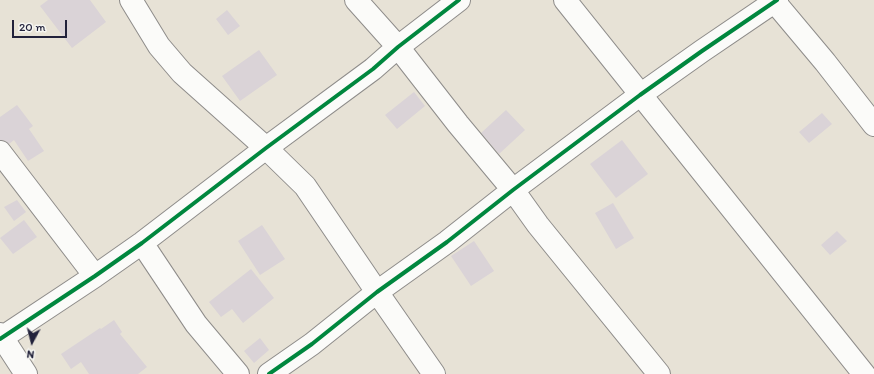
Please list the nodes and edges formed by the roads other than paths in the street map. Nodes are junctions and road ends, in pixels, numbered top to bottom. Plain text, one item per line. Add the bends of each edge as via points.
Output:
1 (131, 0) edge
2 (356, 0) edge
3 (459, 0) edge
4 (565, 0) edge
5 (775, 1) edge
6 (398, 47) junction
7 (640, 95) junction
8 (874, 125) edge
9 (266, 148) junction
10 (0, 152) edge
11 (512, 190) junction
12 (142, 243) junction
13 (95, 276) junction
14 (377, 292) junction
15 (1, 337) edge
16 (865, 371) edge
17 (26, 374) edge
18 (238, 374) edge
19 (269, 374) edge
20 (434, 374) edge
21 (659, 374) edge

1 - 9 street via 159,46 182,73
2 - 6 street
3 - 6 street
4 - 7 street
5 - 7 street
5 - 8 street
6 - 9 street via 373,69
6 - 11 street
7 - 11 street
7 - 16 street
9 - 12 street
9 - 14 street via 305,186
10 - 13 street
11 - 14 street via 447,242
11 - 21 street
12 - 13 street
12 - 18 street via 196,324
13 - 15 street
14 - 19 street via 312,344
14 - 20 street
15 - 17 street

